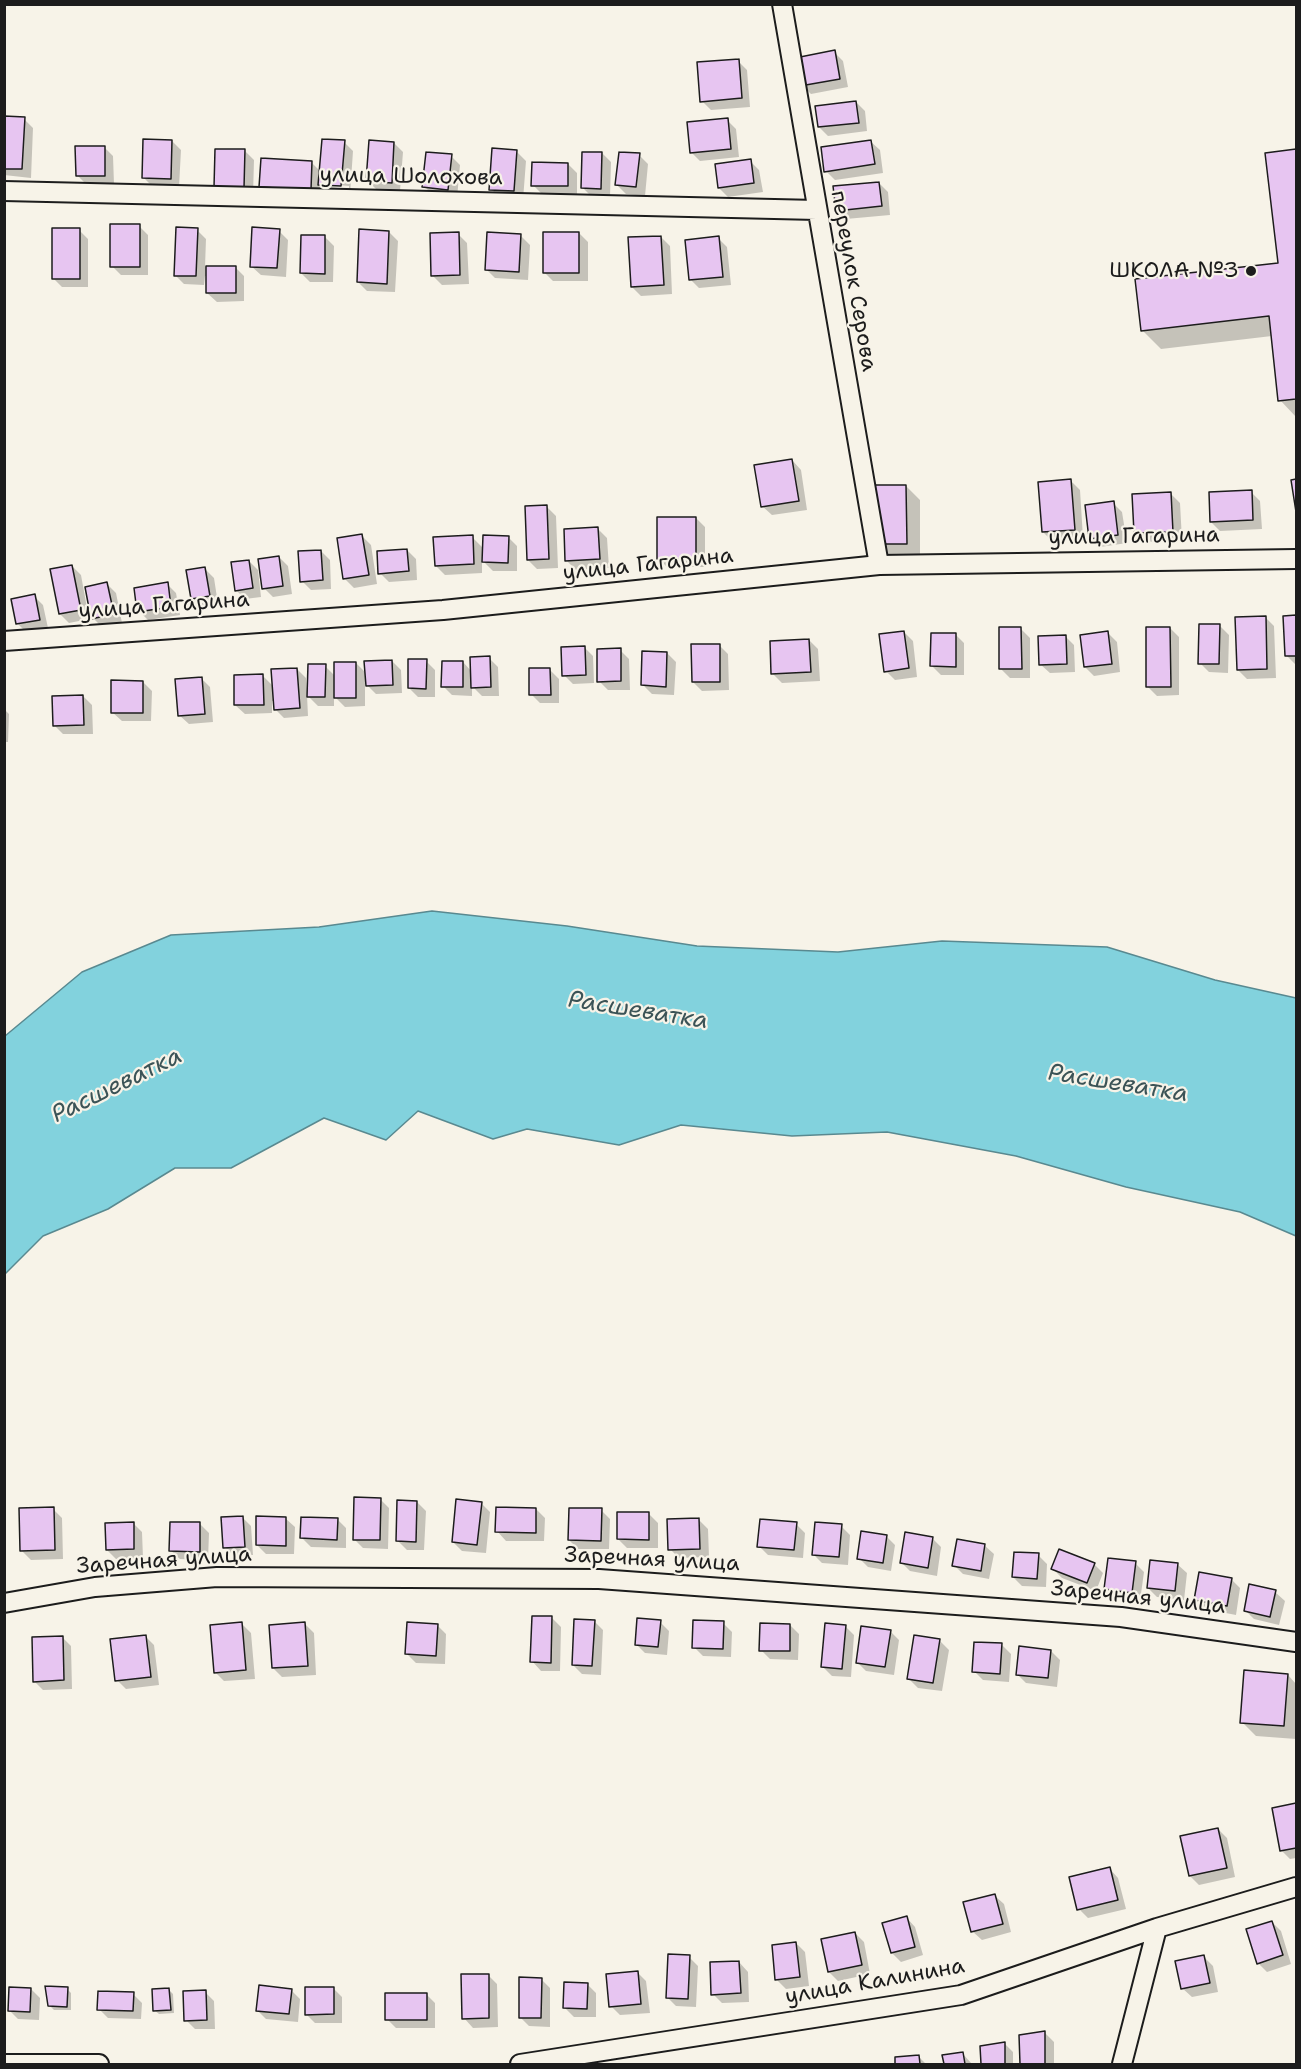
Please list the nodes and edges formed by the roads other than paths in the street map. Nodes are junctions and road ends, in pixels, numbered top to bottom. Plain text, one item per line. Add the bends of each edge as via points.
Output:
1 (782, 4) edge
2 (4, 191) edge
3 (817, 210) junction
4 (1296, 559) edge
5 (879, 565) junction
6 (4, 641) edge
7 (4, 1603) edge
8 (1296, 1642) edge
9 (1296, 1887) edge
10 (1157, 1928) junction
11 (4, 2064) edge
12 (99, 2064) edge
13 (520, 2064) edge
14 (1122, 2064) edge

1 - 3 street, переулок Серова
2 - 3 street, улица Шолохова
3 - 5 street, переулок Серова
4 - 5 street, улица Гагарина
5 - 6 street, улица Гагарина via 443,610
7 - 8 street, Заречная улица via 95,1587 217,1577 598,1579 1121,1617
9 - 10 street, улица Калинина
10 - 13 street, улица Калинина via 961,1995
10 - 14 street
11 - 12 street

